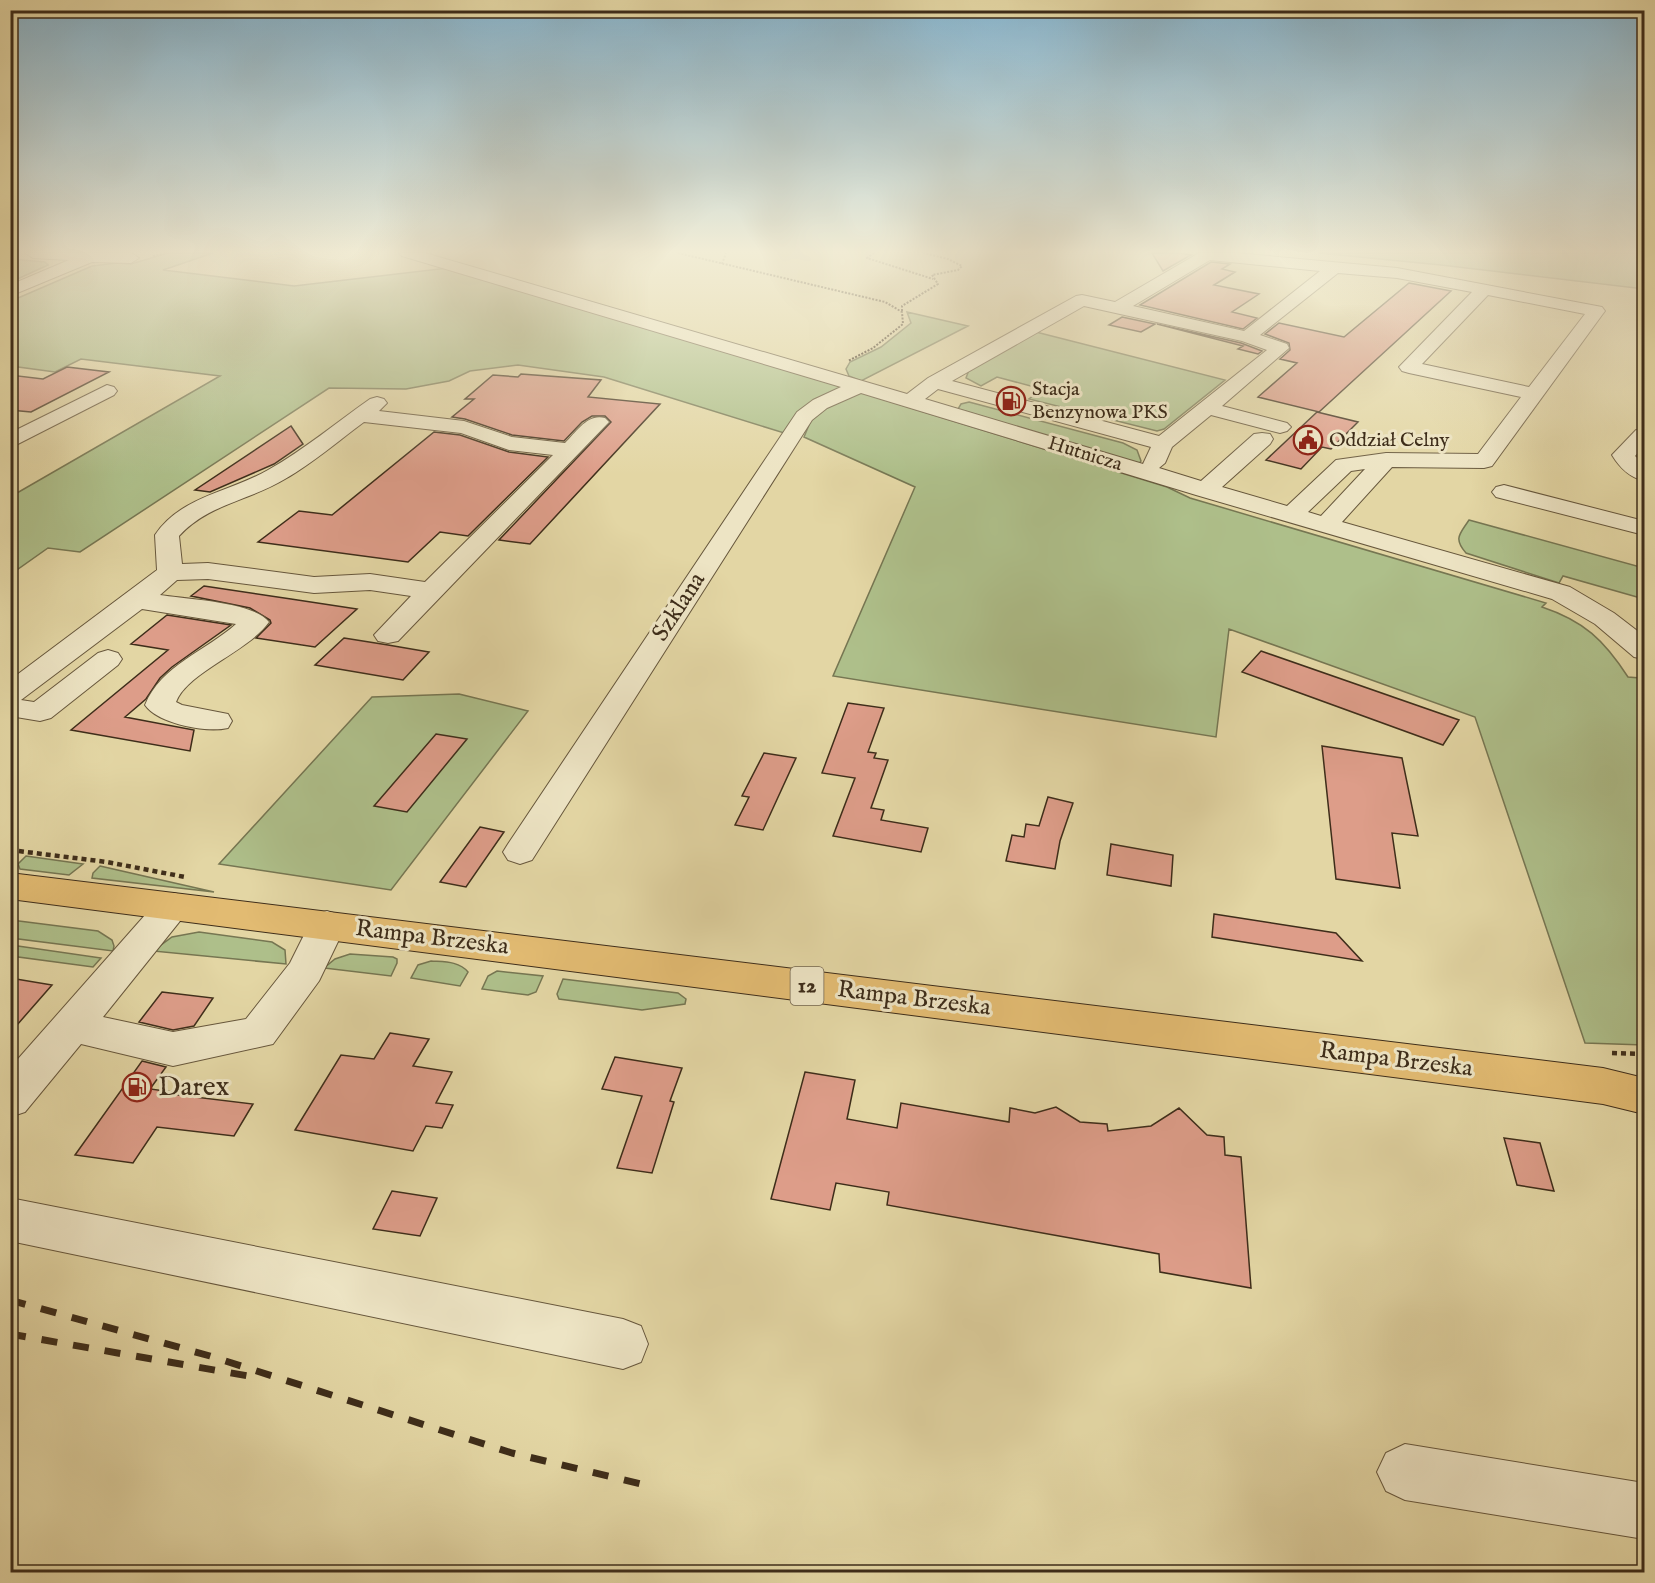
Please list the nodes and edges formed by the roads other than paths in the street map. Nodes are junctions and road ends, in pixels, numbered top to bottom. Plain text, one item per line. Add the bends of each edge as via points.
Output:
1 (662, 327) edge
2 (1034, 327) edge
3 (1202, 327) edge
4 (1260, 327) edge
5 (1448, 327) edge
6 (1584, 327) edge
7 (1247, 337) junction
8 (935, 382) junction
9 (860, 386) junction
10 (107, 391) dead end
11 (1535, 394) junction
12 (909, 402) junction
13 (1206, 408) junction
14 (598, 422) dead end
15 (10, 442) edge
16 (1163, 444) junction
17 (1640, 444) edge
18 (570, 450) junction
19 (1380, 467) junction
20 (1151, 474) junction
21 (1644, 474) edge
22 (1204, 490) junction
23 (1504, 492) dead end
24 (1291, 515) junction
25 (1326, 525) junction
26 (1644, 528) edge
27 (170, 572) junction
28 (429, 591) junction
29 (136, 600) junction
30 (1592, 609) junction
31 (1644, 632) edge
32 (388, 634) dead end
33 (1644, 651) edge
34 (108, 658) dead end
35 (10, 694) edge
36 (10, 707) edge
37 (217, 721) dead end
38 (520, 852) dead end
39 (10, 886) edge
40 (174, 906) junction
41 (327, 925) junction
42 (72, 1026) junction
43 (1644, 1083) edge
44 (1603, 1086) junction
45 (1644, 1096) edge
46 (10, 1099) edge
47 (10, 1219) edge
48 (623, 1344) dead end
49 (1405, 1472) dead end
50 (1644, 1511) edge

1 - 9 street, Hutnicza
2 - 8 street
3 - 7 street
4 - 7 street
5 - 11 street via 1409,367
6 - 11 street
7 - 13 street via 1280,348
8 - 12 street
8 - 16 street
9 - 12 street, Hutnicza
9 - 38 street, Szklana via 820,404 804,416
10 - 15 street
11 - 19 street via 1484,461
12 - 20 street, Hutnicza
13 - 16 street
13 - 22 street via 1271,433
14 - 18 street
16 - 20 street
17 - 21 street via 1623,455
18 - 27 street via 509,443 464,427 369,409 278,474 246,491 203,505 178,523 167,536
18 - 28 street
19 - 24 street via 1344,465
19 - 25 street
20 - 22 street, Hutnicza
22 - 24 street, Hutnicza
23 - 26 street
24 - 25 street, Hutnicza
25 - 30 street, Hutnicza via 1561,593
27 - 28 street via 208,571 314,585 370,582
27 - 29 street
28 - 32 street
29 - 35 street
29 - 37 street via 237,615 255,622 161,697 160,705 173,713
30 - 31 street
30 - 33 street, Hutnicza
34 - 36 street via 40,712
39 - 40 highway, Rampa Brzeska / 12
40 - 41 highway, Rampa Brzeska / 12
40 - 42 street
41 - 42 street via 305,971 259,1033 173,1049
41 - 44 highway, Rampa Brzeska / 12
42 - 46 street
43 - 44 highway, Rampa Brzeska / 12
44 - 45 highway, Rampa Brzeska / 12
47 - 48 street
49 - 50 street

